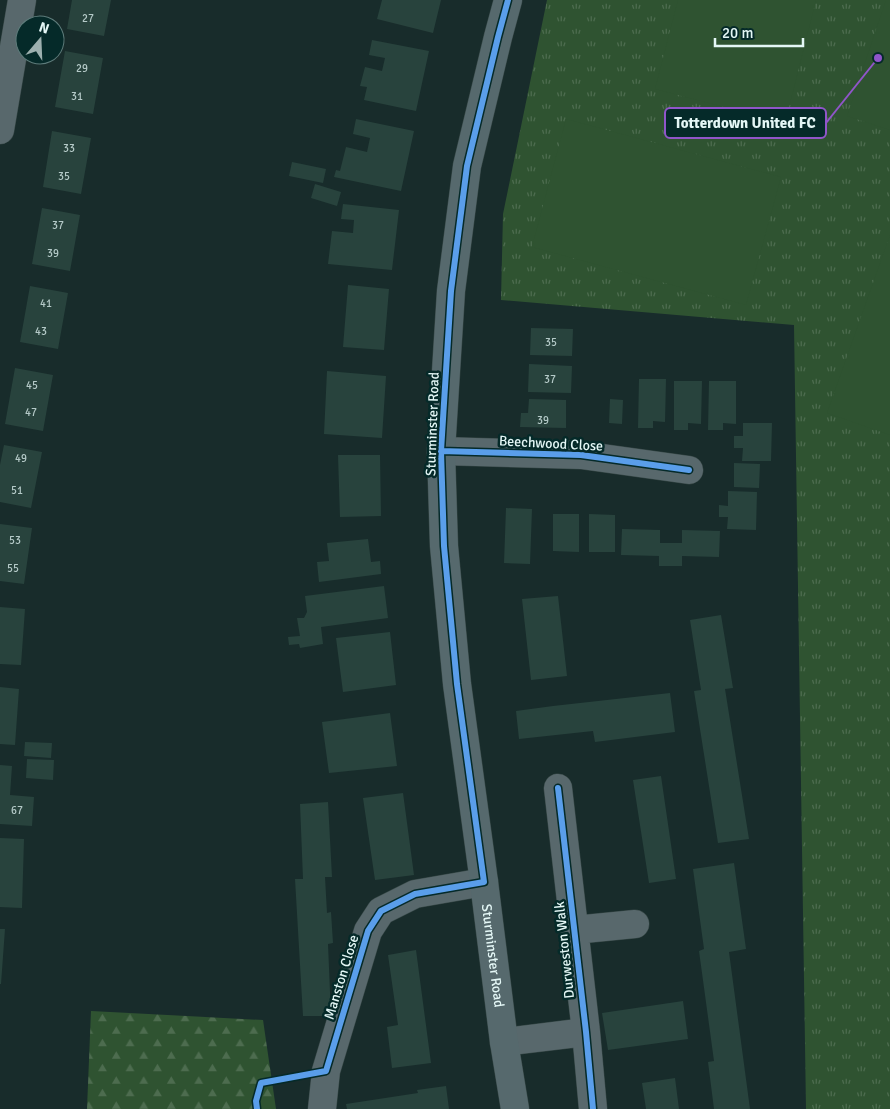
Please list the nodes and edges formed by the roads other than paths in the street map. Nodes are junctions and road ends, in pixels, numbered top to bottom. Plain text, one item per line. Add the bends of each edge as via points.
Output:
1 (22, 0) edge
2 (508, 0) edge
3 (0, 130) edge
4 (441, 451) junction
5 (689, 470) dead end
6 (558, 788) dead end
7 (484, 882) junction
8 (635, 924) dead end
9 (574, 930) junction
10 (586, 1032) junction
11 (504, 1042) junction
12 (322, 1109) edge
13 (515, 1109) edge
14 (593, 1109) edge

1 - 3 street
2 - 4 street, Sturminster Road via 467,166 451,292
4 - 5 street, Beechwood Close via 581,455
4 - 7 street, Sturminster Road via 444,546 457,684
6 - 9 street, Durweston Walk
7 - 11 street, Sturminster Road
7 - 12 street, Manston Close via 415,894 381,911 368,931 328,1062
8 - 9 street, Durweston Walk
9 - 10 street, Durweston Walk
10 - 11 street
10 - 14 street, Durweston Walk
11 - 13 street, Sturminster Road

